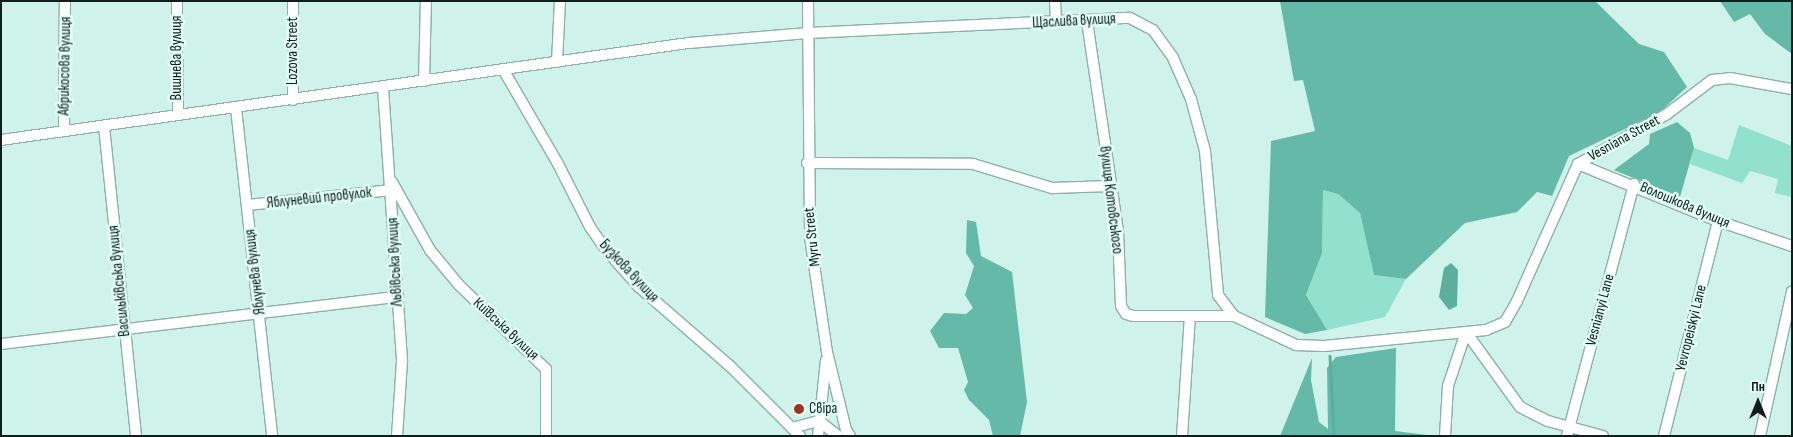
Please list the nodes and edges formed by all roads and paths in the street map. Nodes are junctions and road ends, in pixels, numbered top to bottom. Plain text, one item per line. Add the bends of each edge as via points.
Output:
1 (65, 1) edge
2 (177, 1) edge
3 (293, 1) edge
4 (426, 1) edge
5 (560, 1) edge
6 (799, 1) edge
7 (1055, 1) edge
8 (808, 4) edge
9 (1087, 21) junction
10 (1056, 22) junction
11 (808, 33) junction
12 (557, 62) junction
13 (504, 71) junction
14 (424, 81) junction
15 (383, 88) junction
16 (1792, 89) edge
17 (293, 100) junction
18 (236, 108) junction
19 (178, 115) junction
20 (104, 126) junction
21 (64, 131) junction
22 (1, 140) edge
23 (807, 163) junction
24 (1578, 164) junction
25 (390, 179) junction
26 (1634, 184) junction
27 (1110, 186) junction
28 (391, 190) junction
29 (248, 205) junction
30 (1718, 221) junction
31 (1792, 246) edge
32 (1792, 292) edge
33 (396, 297) junction
34 (260, 312) junction
35 (1190, 316) junction
36 (1234, 316) junction
37 (1486, 330) joint
38 (125, 331) junction
39 (1466, 332) junction
40 (1, 344) edge
41 (827, 352) junction
42 (819, 420) junction
43 (792, 428) junction
44 (1568, 431) edge
45 (136, 436) edge
46 (272, 436) edge
47 (397, 436) edge
48 (546, 436) edge
49 (800, 436) edge
50 (818, 436) edge
51 (838, 436) edge
52 (850, 436) edge
53 (1182, 436) edge
54 (1444, 436) edge
55 (1604, 436) edge
56 (1664, 436) edge
57 (1760, 436) edge

1 - 21 street, Абрикосова вулиця
2 - 19 street, Вишнева вулиця
3 - 17 street, Lozova Street
4 - 14 street
5 - 12 street
6 - 8 street
7 - 10 street
8 - 11 street, Myru Street
9 - 10 street, Щаслива вулиця
9 - 27 street, вулиця Котовського
9 - 36 street, Щаслива вулиця via 1130,18 1153,30 1173,58 1191,99 1205,151 1218,295
10 - 11 street, Щаслива вулиця
11 - 12 street, Щаслива вулиця via 689,43
11 - 23 street, Myru Street
12 - 13 street, Щаслива вулиця
13 - 14 street, Щаслива вулиця
13 - 43 street, Бузкова вулиця via 590,227 606,250 639,287 730,366
14 - 15 street, Щаслива вулиця
15 - 17 street, Щаслива вулиця
15 - 25 street, Львівська вулиця
16 - 24 street, Vesniana Street via 1730,78 1712,80 1667,114
17 - 18 street, Щаслива вулиця
18 - 19 street, Щаслива вулиця
18 - 29 street, Яблунева вулиця
19 - 20 street, Щаслива вулиця
20 - 21 street, Щаслива вулиця
20 - 38 street, Васильківська вулиця
21 - 22 street, Щаслива вулиця
23 - 27 street via 973,164 1052,188
23 - 41 street, Myru Street via 810,237
24 - 26 street, Волошкова вулиця
24 - 37 street, Vesniana Street via 1517,301 1505,322
25 - 28 street, Львівська вулиця
25 - 48 street, Київська вулиця via 430,250 459,285 546,369
26 - 30 street, Волошкова вулиця
26 - 44 street, Vesnianyi Lane
27 - 35 street, вулиця Котовського via 1118,231 1121,306 1126,314 1133,316
28 - 29 street, Яблуневий провулок
28 - 33 street, Львівська вулиця
29 - 34 street, Яблунева вулиця
30 - 31 street, Волошкова вулиця
30 - 56 street, Yevropeiskyi Lane
32 - 57 street
33 - 34 street
33 - 47 street, Львівська вулиця via 402,360
34 - 38 street
34 - 46 street, Яблунева вулиця
35 - 36 street, Щаслива вулиця
35 - 53 street
36 - 39 street, Щаслива вулиця via 1296,345 1324,346
37 - 39 street, Щаслива вулиця
38 - 40 street
38 - 45 street, Васильківська вулиця
39 - 44 street via 1520,407
39 - 54 street via 1448,386
41 - 42 street
41 - 52 street, Myru Street
42 - 43 street
42 - 50 street
42 - 51 street
43 - 49 street, Бузкова вулиця
44 - 55 street

